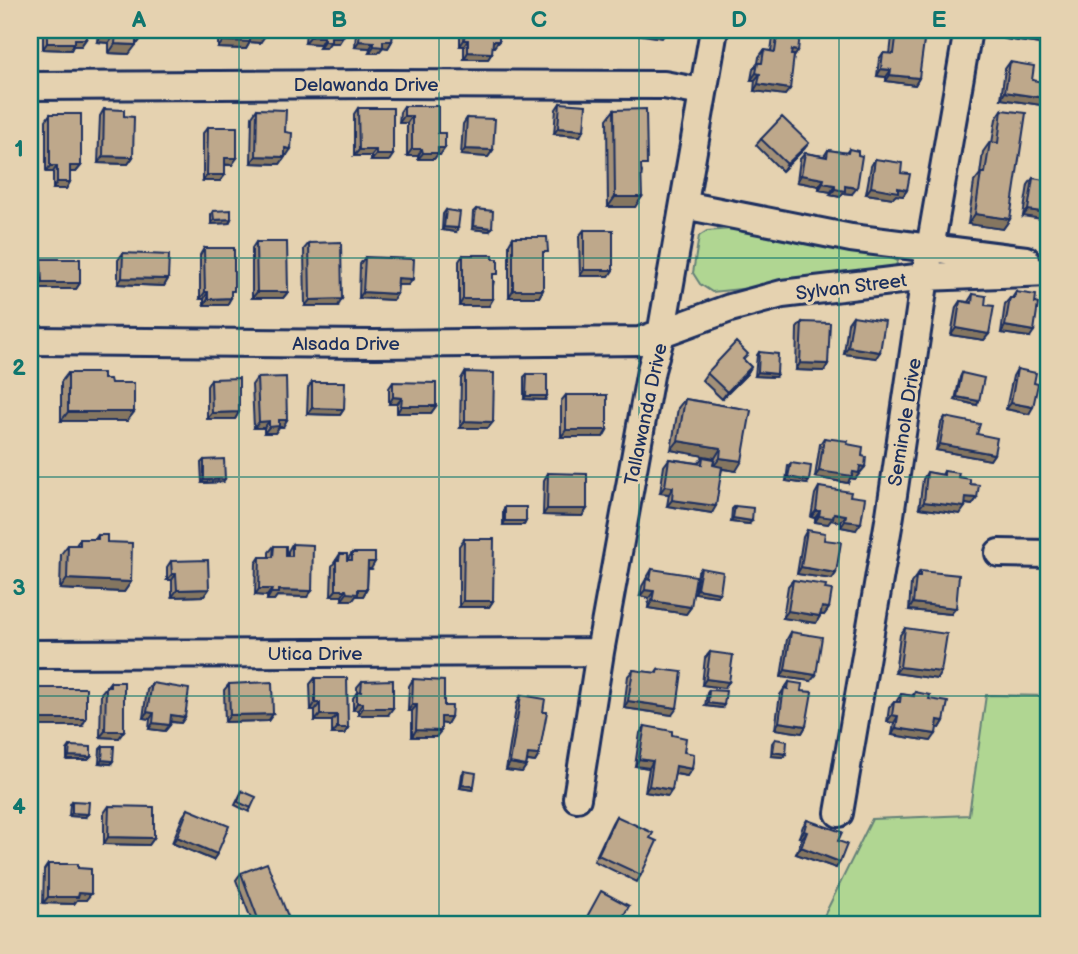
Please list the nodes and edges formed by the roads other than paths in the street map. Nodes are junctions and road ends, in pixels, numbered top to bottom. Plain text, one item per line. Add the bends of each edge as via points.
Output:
1 (714, 30) edge
2 (968, 30) edge
3 (30, 86) edge
4 (702, 92) junction
5 (684, 205) junction
6 (932, 248) junction
7 (1048, 263) edge
8 (1048, 272) edge
9 (925, 277) junction
10 (661, 335) junction
11 (30, 341) edge
12 (999, 553) dead end
13 (1048, 554) edge
14 (600, 652) junction
15 (30, 654) edge
16 (577, 798) dead end
17 (839, 813) dead end

1 - 4 street, Tallawanda Drive
2 - 6 street, Seminole Drive
3 - 4 street, Delawanda Drive via 650,85
4 - 5 street, Tallawanda Drive
5 - 6 street, Sylvan Street via 851,238
5 - 10 street, Tallawanda Drive
6 - 7 street, Sylvan Street
6 - 9 street, Seminole Drive
8 - 9 street, Sylvan Street
9 - 10 street, Sylvan Street via 782,294
9 - 17 street, Seminole Drive
10 - 11 street, Alsada Drive via 631,341 415,344
10 - 14 street, Tallawanda Drive
12 - 13 street
14 - 15 street, Utica Drive
14 - 16 street, Tallawanda Drive

